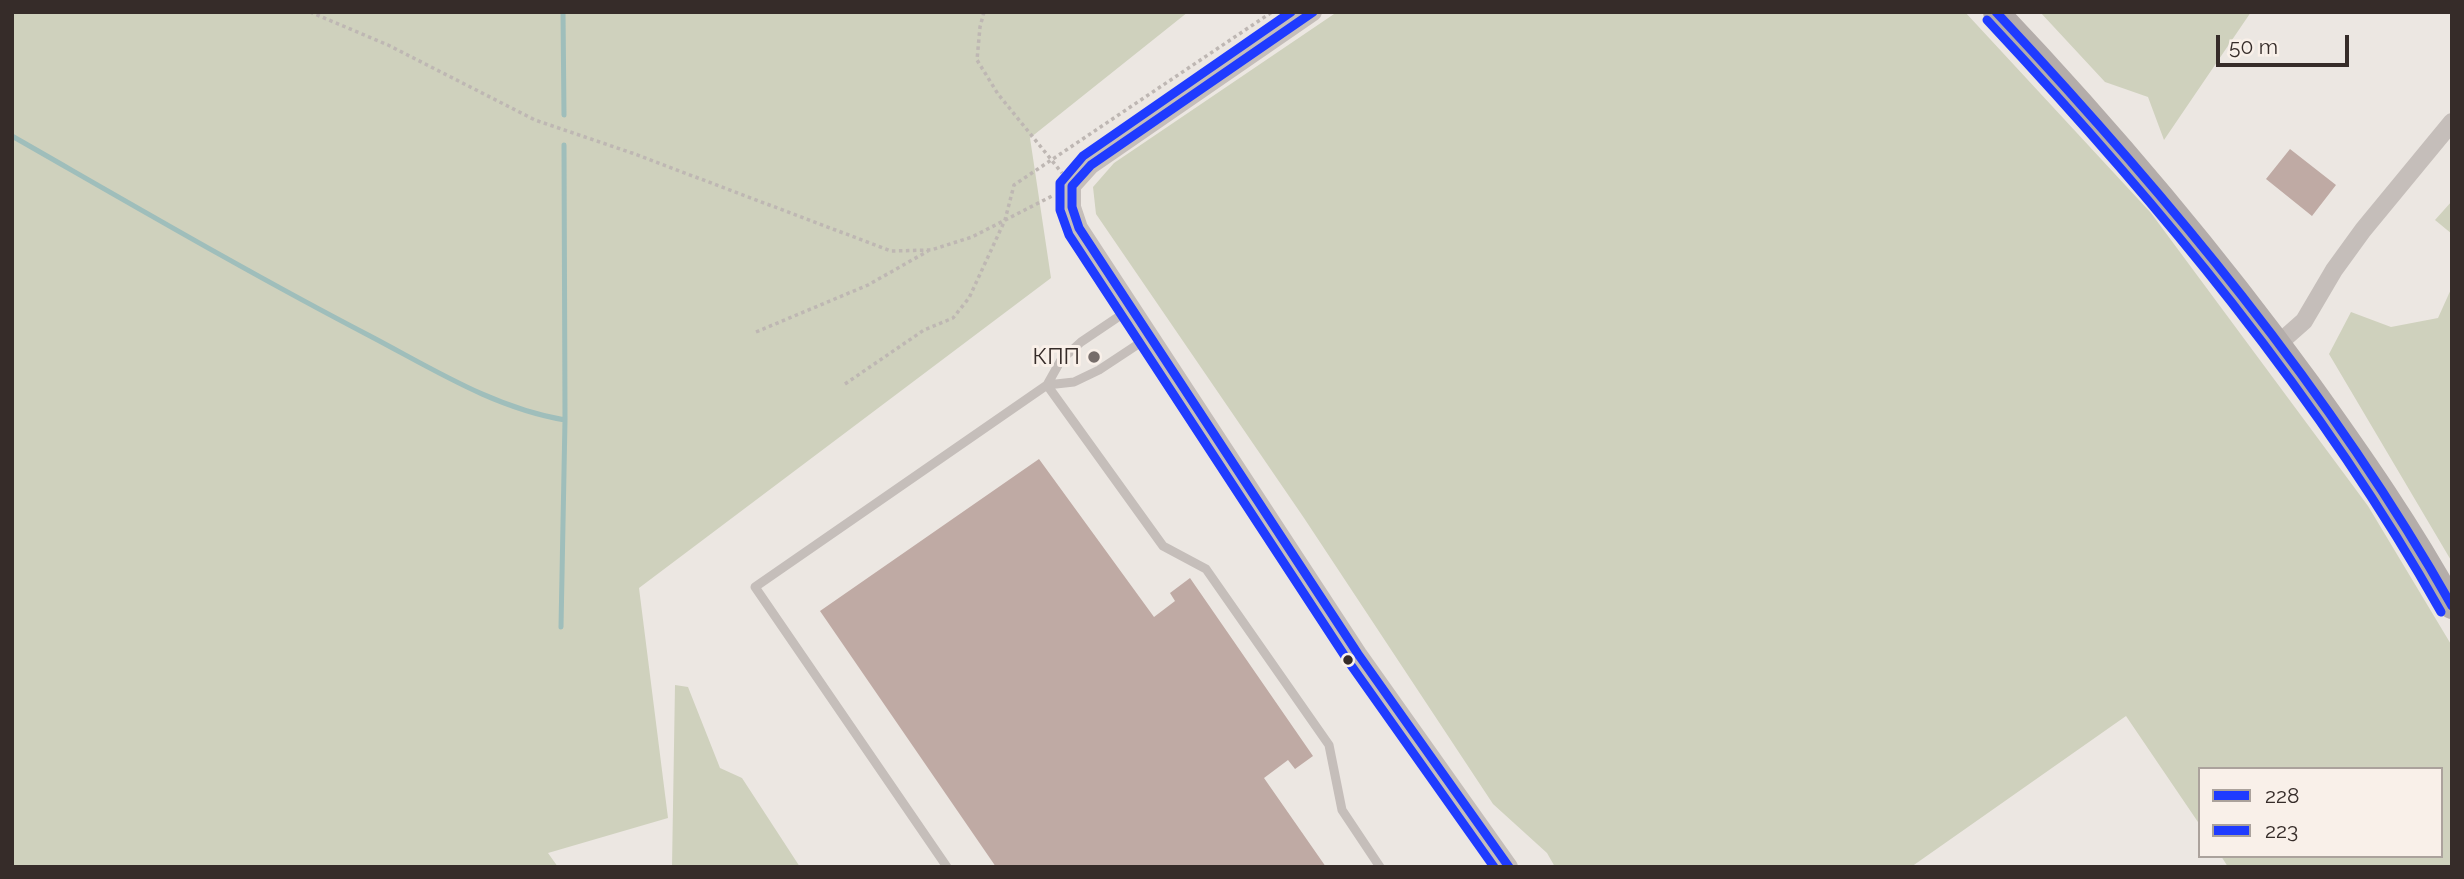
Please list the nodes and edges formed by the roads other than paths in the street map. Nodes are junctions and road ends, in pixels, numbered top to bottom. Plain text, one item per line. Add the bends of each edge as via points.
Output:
1 (1313, 12) edge
2 (1996, 12) edge
3 (2452, 122) edge
4 (1130, 309) junction
5 (1149, 337) junction
6 (2278, 344) junction
7 (1047, 385) junction
8 (2452, 606) edge
9 (947, 867) edge
10 (1380, 867) edge
11 (1509, 867) edge

1 - 4 street via 1091,165 1072,186 1079,228
2 - 6 main road via 2143,173
3 - 6 street via 2362,230 2304,321
4 - 5 street
4 - 7 lane via 1060,360
5 - 7 lane via 1100,370 1074,382
5 - 11 street via 1358,654
6 - 8 main road via 2387,499
7 - 9 lane via 755,587
7 - 10 lane via 1163,547 1206,569 1329,745 1342,810

